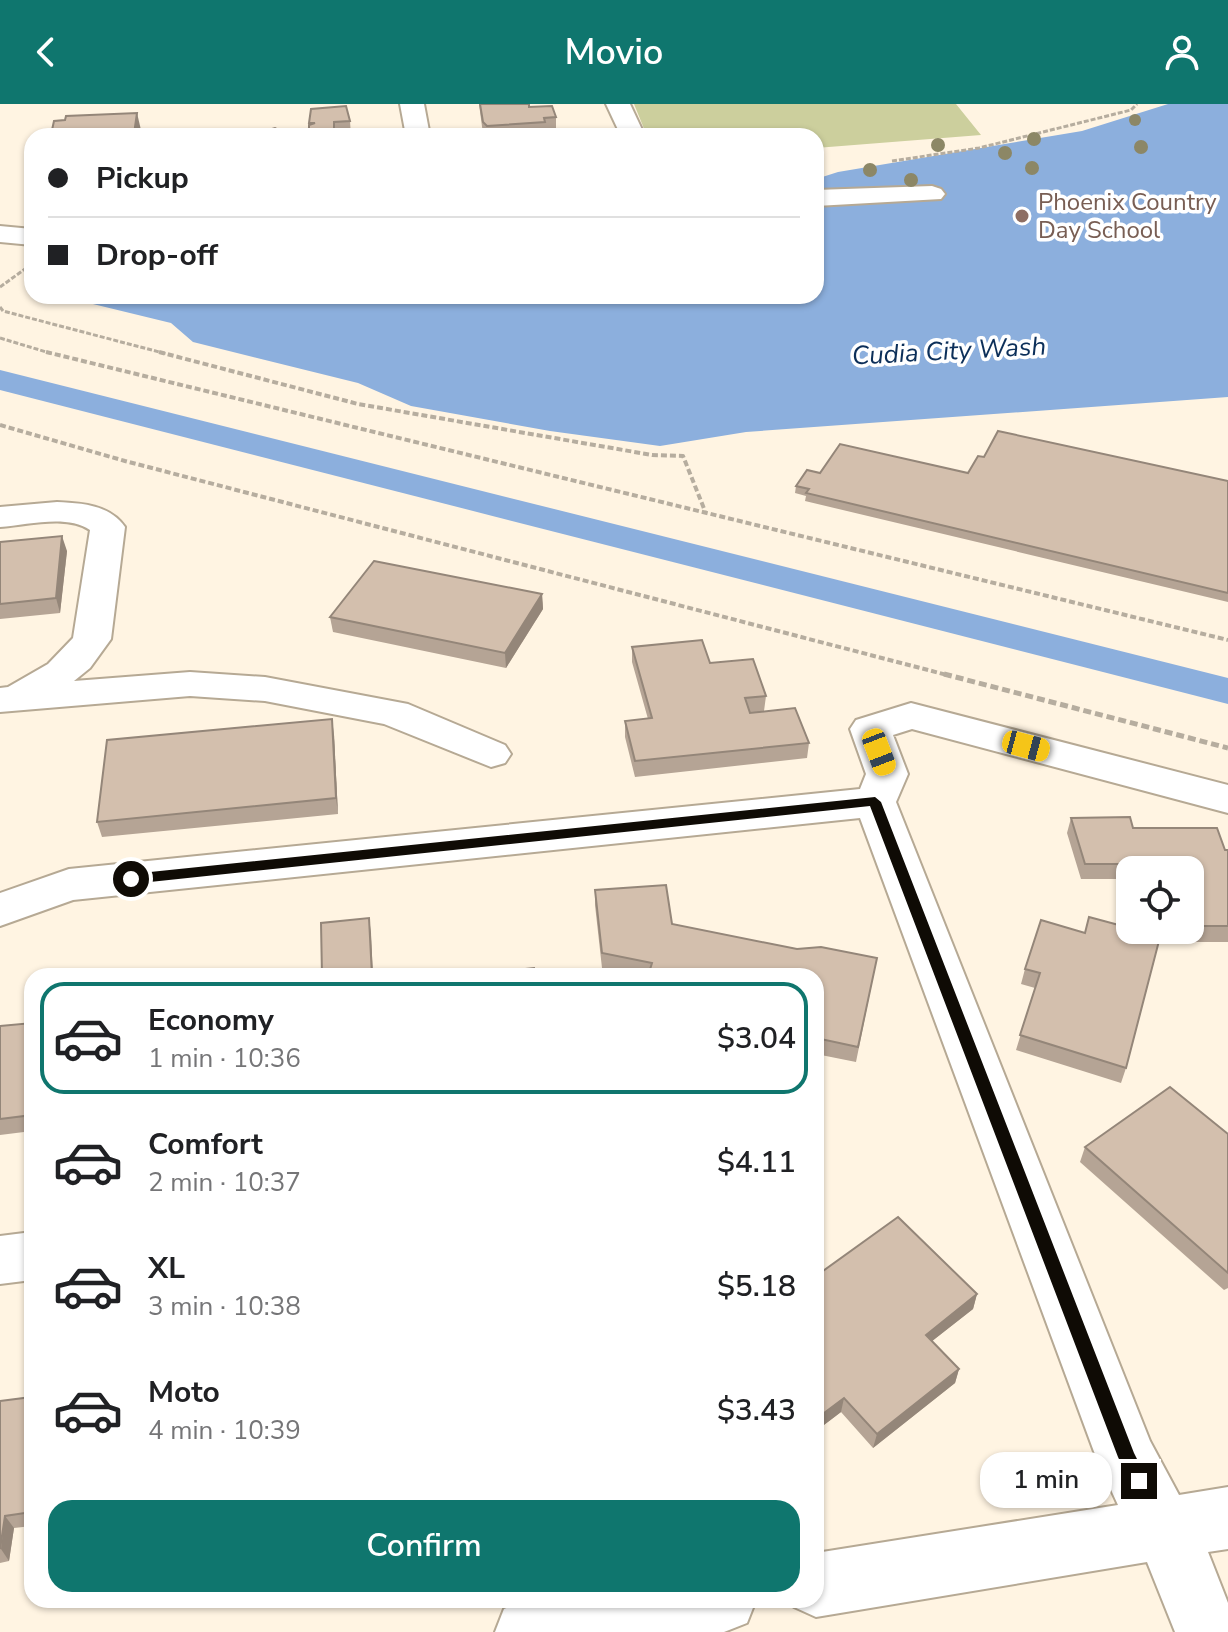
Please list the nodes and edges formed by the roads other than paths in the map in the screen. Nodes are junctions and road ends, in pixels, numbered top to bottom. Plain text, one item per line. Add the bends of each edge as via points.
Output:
1 (412, 104) edge
2 (618, 104) edge
3 (416, 128) edge
4 (629, 128) edge
5 (932, 194) dead end
6 (824, 198) edge
7 (0, 234) edge
8 (24, 236) edge
9 (0, 517) edge
10 (7, 699) edge
11 (491, 754) dead end
12 (1228, 799) edge
13 (875, 802) junction
14 (0, 910) edge
15 (24, 1257) edge
16 (0, 1260) edge
17 (1228, 1518) edge
18 (1163, 1529) junction
19 (824, 1584) edge
20 (675, 1608) edge
21 (527, 1632) edge
22 (1207, 1632) edge

1 - 3 street
2 - 4 street
5 - 6 street
7 - 8 street
9 - 10 street via 88,514 108,527 92,639 62,672
10 - 11 street via 190,684 265,689 394,713
12 - 13 street via 911,716 870,729 887,774
13 - 14 street via 69,885
13 - 18 street via 1126,1457
15 - 16 street
17 - 18 street
18 - 19 street
18 - 22 street
20 - 21 street

